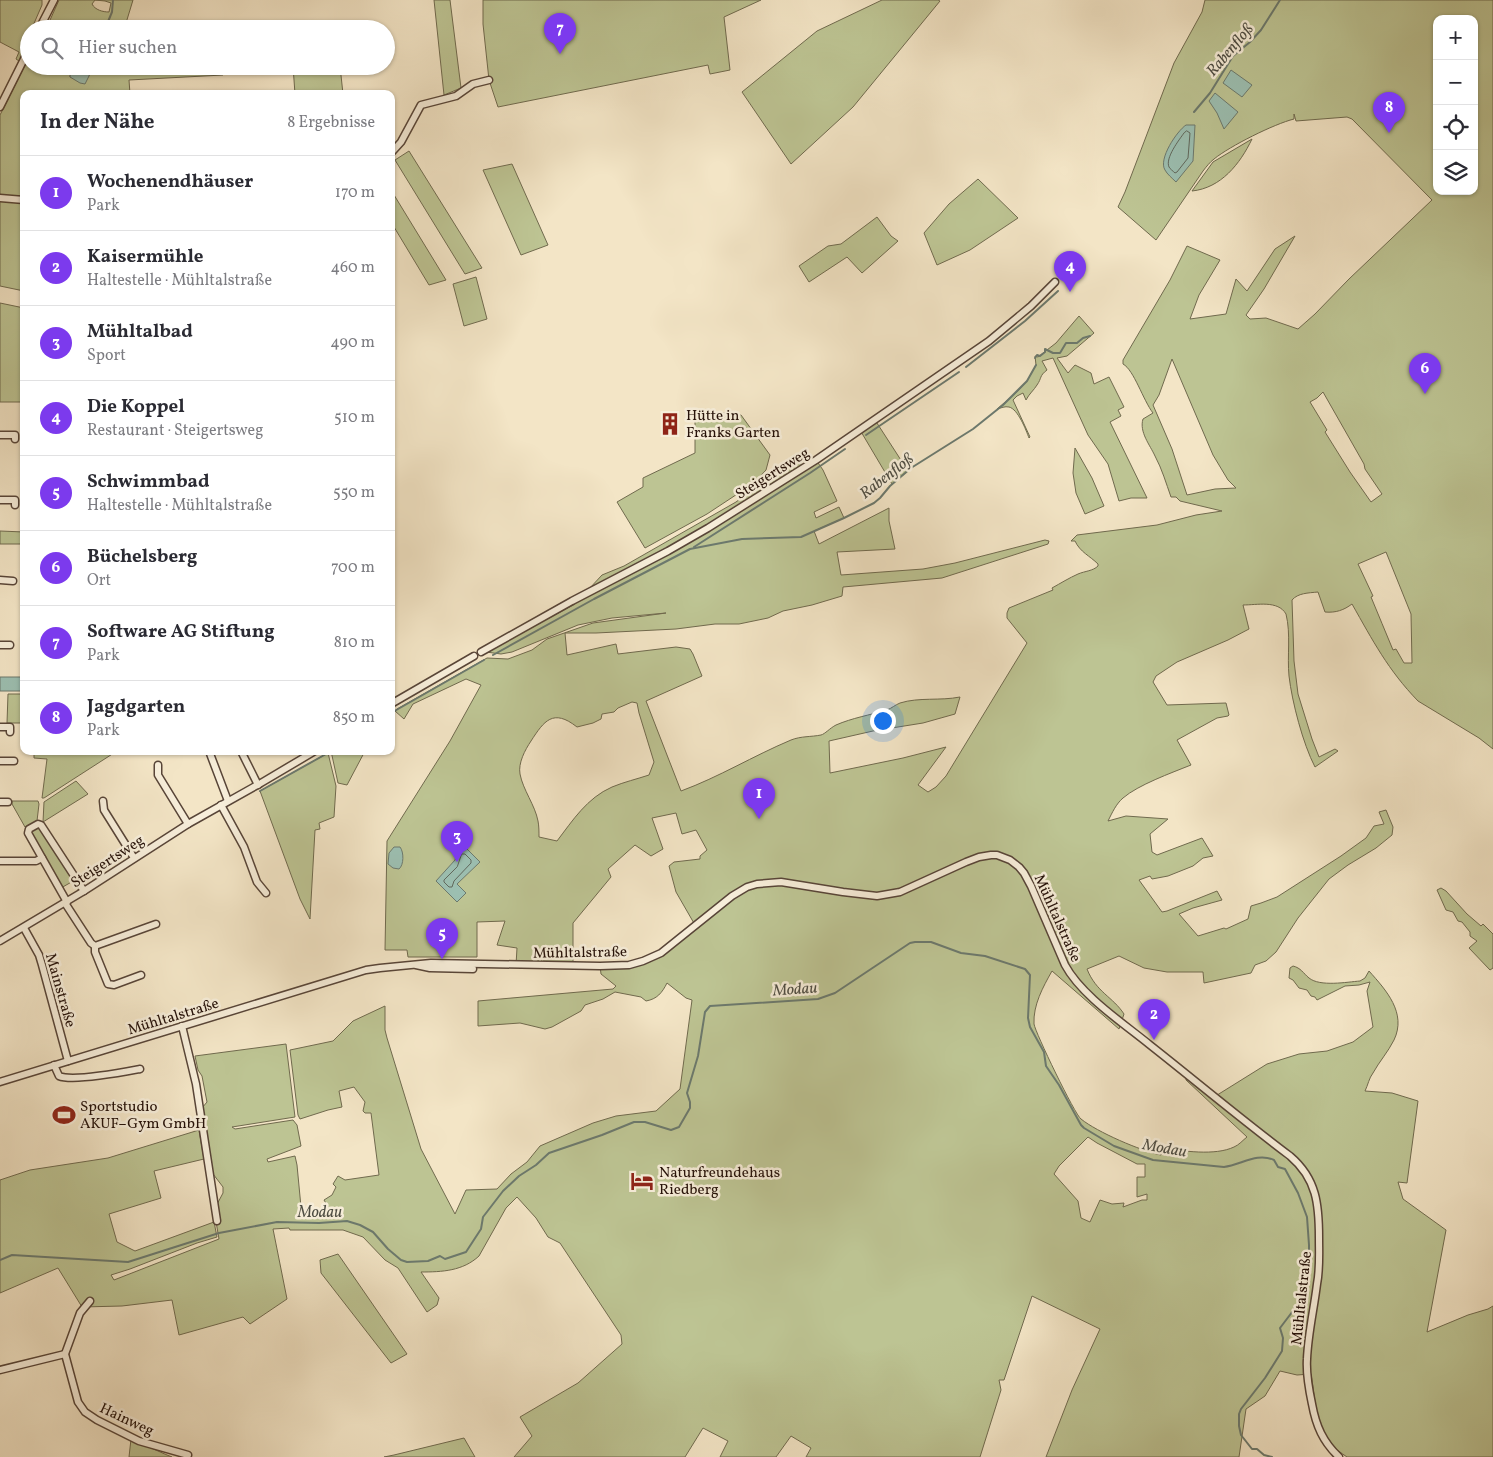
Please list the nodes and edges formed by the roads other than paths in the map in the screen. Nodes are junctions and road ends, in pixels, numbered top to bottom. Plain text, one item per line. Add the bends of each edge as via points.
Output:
1 (54, 0) edge
2 (44, 20) edge
3 (20, 67) edge
4 (489, 80) dead end
5 (0, 107) edge
6 (395, 149) edge
7 (0, 198) edge
8 (20, 200) edge
9 (1055, 282) dead end
10 (0, 435) edge
11 (15, 439) dead end
12 (0, 500) edge
13 (15, 506) dead end
14 (0, 580) edge
15 (13, 581) dead end
16 (0, 645) edge
17 (10, 646) dead end
18 (481, 652) dead end
19 (474, 656) dead end
20 (395, 702) edge
21 (0, 727) edge
22 (10, 732) dead end
23 (211, 755) edge
24 (243, 755) edge
25 (309, 755) edge
26 (0, 761) edge
27 (14, 761) dead end
28 (158, 765) dead end
29 (258, 785) junction
30 (103, 801) dead end
31 (228, 801) junction
32 (0, 802) edge
33 (8, 802) dead end
34 (221, 805) junction
35 (188, 824) junction
36 (42, 858) junction
37 (134, 858) junction
38 (0, 861) edge
39 (84, 891) junction
40 (266, 893) dead end
41 (66, 902) junction
42 (156, 924) dead end
43 (24, 928) junction
44 (0, 941) edge
45 (95, 946) junction
46 (142, 975) dead end
47 (182, 1026) junction
48 (68, 1061) junction
49 (54, 1065) junction
50 (140, 1069) dead end
51 (0, 1082) edge
52 (217, 1221) dead end
53 (90, 1301) dead end
54 (65, 1354) junction
55 (0, 1370) edge
56 (188, 1455) dead end
57 (1339, 1457) edge

1 - 2 street
3 - 5 street
4 - 6 street via 473,84 456,96 421,105
7 - 8 street
9 - 18 street, Steigertsweg via 989,341 816,460 668,552
10 - 11 street via 15,435
12 - 13 street via 15,500
14 - 15 street
16 - 17 street
19 - 20 street
21 - 22 street via 10,727
23 - 31 street
24 - 29 street
25 - 29 street, Steigertsweg
26 - 27 street
28 - 35 street via 158,775
29 - 31 street, Steigertsweg
30 - 37 street via 104,810
31 - 34 street, Steigertsweg
32 - 33 street
34 - 35 street, Steigertsweg
34 - 40 street via 244,848 256,882
35 - 37 street, Steigertsweg
36 - 38 street via 36,861
36 - 39 street via 28,833 28,829 40,824
36 - 41 street
37 - 39 street, Steigertsweg
39 - 41 street, Steigertsweg
41 - 43 street, Steigertsweg
41 - 45 street
42 - 45 street
43 - 44 street, Steigertsweg
43 - 48 street, Mainstraße via 41,960
45 - 46 street via 108,984 114,985
47 - 48 street, Mühltalstraße
47 - 52 street via 196,1084
47 - 57 street, Mühltalstraße via 366,970 437,963 629,965 661,953 732,896 757,884 781,882 877,896 900,892 979,857 998,856 1010,860 1027,879 1065,965 1078,985 1300,1164 1310,1179 1318,1204 1319,1253 1306,1361 1318,1429
48 - 49 street, Mühltalstraße
49 - 50 street via 59,1076 67,1078
49 - 51 street, Mühltalstraße
53 - 54 street via 80,1313
54 - 55 street
54 - 56 street, Hainweg via 78,1402 85,1412 139,1441

